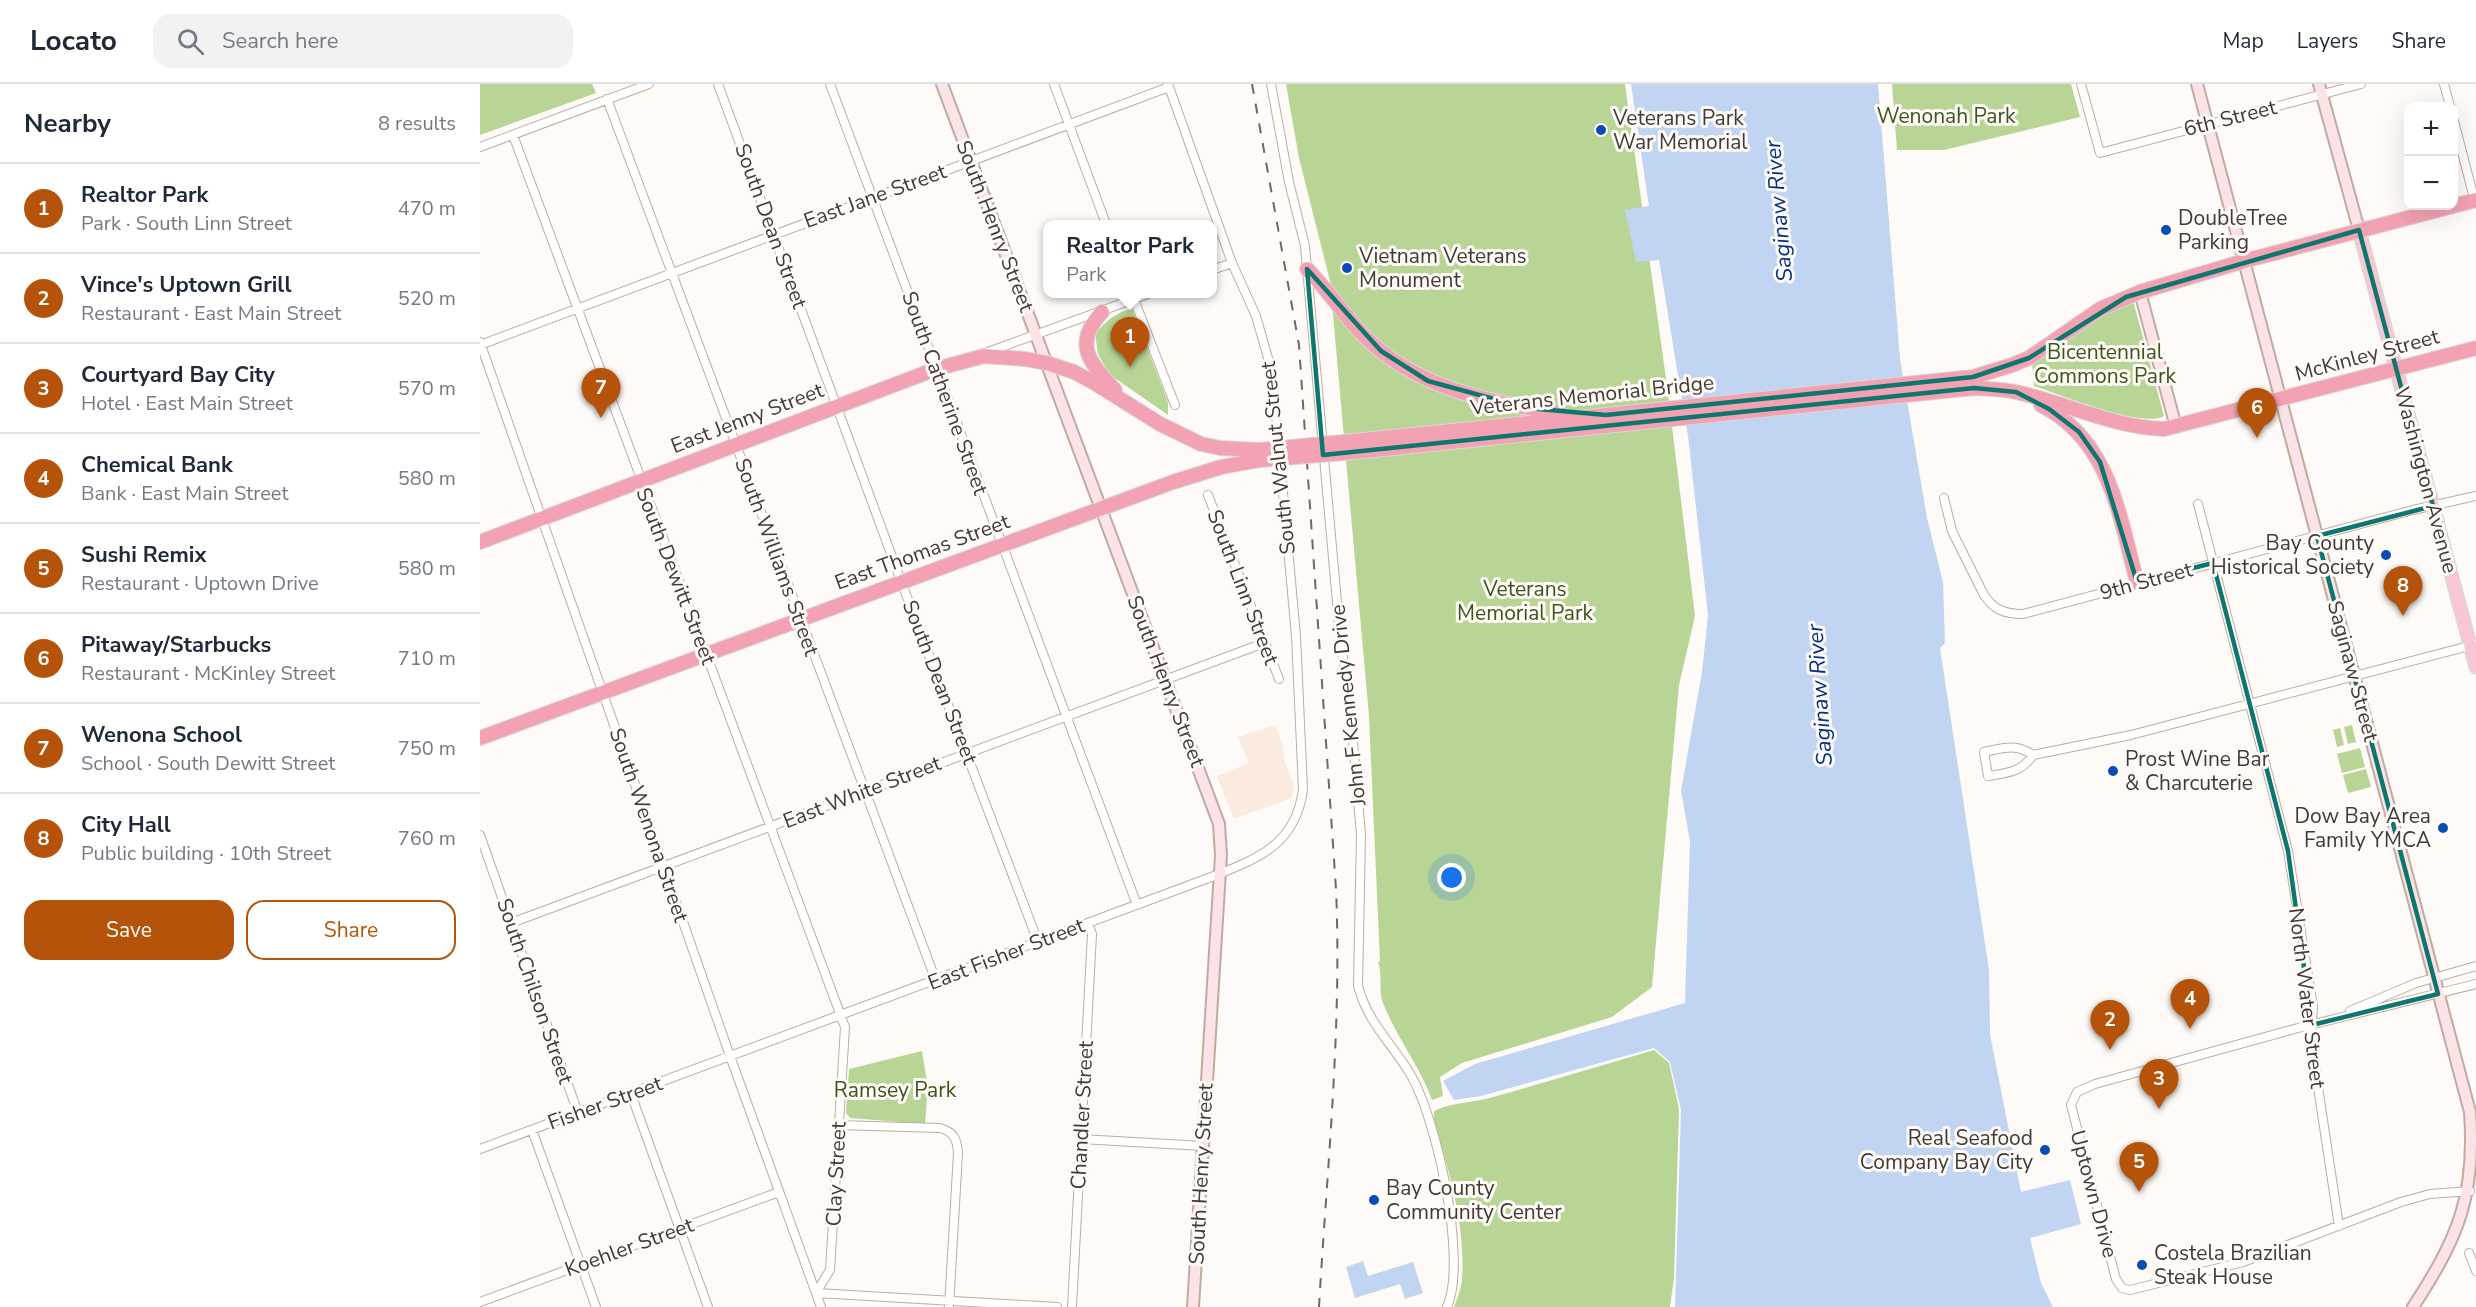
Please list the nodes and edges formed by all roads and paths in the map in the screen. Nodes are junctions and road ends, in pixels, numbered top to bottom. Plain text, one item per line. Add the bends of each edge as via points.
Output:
1 (650, 84) edge
2 (718, 84) edge
3 (830, 84) edge
4 (942, 84) edge
5 (1054, 84) edge
6 (1271, 84) edge
7 (2081, 84) edge
8 (2197, 84) edge
9 (2361, 84) edge
10 (2444, 84) edge
11 (1168, 85) edge
12 (2321, 89) edge
13 (607, 99) junction
14 (2449, 102) edge
15 (1069, 124) junction
16 (2208, 126) junction
17 (513, 135) junction
18 (2458, 136) edge
19 (480, 147) edge
20 (970, 161) junction
21 (872, 197) junction
22 (2476, 202) edge
23 (1104, 220) edge
24 (1217, 220) edge
25 (1217, 221) edge
26 (2359, 230) junction
27 (774, 234) junction
28 (2244, 261) junction
29 (1232, 263) junction
30 (1217, 268) edge
31 (1307, 269) junction
32 (671, 273) junction
33 (2140, 292) junction
34 (1129, 298) edge
35 (1134, 298) edge
36 (576, 308) junction
37 (1102, 312) junction
38 (1036, 334) junction
39 (480, 344) edge
40 (2476, 348) edge
41 (967, 360) junction
42 (1047, 363) junction
43 (936, 369) junction
44 (2396, 370) junction
45 (1942, 386) junction
46 (2016, 392) junction
47 (2281, 399) junction
48 (1129, 404) junction
49 (1175, 405) dead end
50 (837, 406) junction
51 (1580, 416) junction
52 (1606, 421) junction
53 (2170, 428) junction
54 (735, 446) junction
55 (1355, 447) junction
56 (1259, 455) junction
57 (640, 480) junction
58 (1208, 495) dead end
59 (2476, 496) edge
60 (1944, 498) dead end
61 (2198, 504) dead end
62 (2433, 506) junction
63 (1101, 508) junction
64 (542, 518) junction
65 (2317, 537) junction
66 (480, 542) edge
67 (1001, 545) junction
68 (2213, 563) junction
69 (901, 581) junction
70 (2137, 582) junction
71 (800, 619) junction
72 (1264, 643) junction
73 (2473, 644) edge
74 (706, 654) junction
75 (2476, 667) edge
76 (2354, 677) junction
77 (1279, 679) dead end
78 (1165, 680) junction
79 (603, 693) junction
80 (2249, 703) junction
81 (1066, 716) junction
82 (480, 738) edge
83 (967, 753) junction
84 (2033, 755) junction
85 (865, 791) junction
86 (770, 827) junction
87 (480, 835) edge
88 (1279, 843) joint
89 (663, 866) junction
90 (1219, 874) junction
91 (1137, 904) junction
92 (511, 923) junction
93 (1088, 923) junction
94 (1038, 942) junction
95 (2476, 966) edge
96 (2434, 977) junction
97 (936, 981) junction
98 (2476, 984) edge
99 (2438, 994) junction
100 (840, 1016) junction
101 (2324, 1022) junction
102 (2312, 1025) junction
103 (730, 1056) junction
104 (631, 1094) junction
105 (578, 1113) junction
106 (838, 1125) junction
107 (532, 1130) junction
108 (1081, 1139) junction
109 (1203, 1146) junction
110 (480, 1149) edge
111 (778, 1191) junction
112 (2473, 1191) edge
113 (2339, 1226) junction
114 (680, 1229) junction
115 (2469, 1253) dead end
116 (581, 1264) junction
117 (2476, 1271) edge
118 (816, 1293) junction
119 (482, 1301) edge
120 (949, 1304) edge
121 (596, 1307) edge
122 (708, 1307) edge
123 (821, 1307) edge
124 (1057, 1307) edge
125 (1071, 1307) edge
126 (1193, 1307) edge
127 (1447, 1307) edge
128 (2413, 1307) edge

1 - 13 street
2 - 27 street, South Dean Street
3 - 21 street, South Catherine Street
4 - 20 street, South Henry Street
5 - 15 street
6 - 31 street, John F Kennedy Drive
7 - 16 street, 6th Street via 2100,153
8 - 16 street, Saginaw Street
9 - 12 street, 6th Street
10 - 14 street
11 - 15 street, East Jane Street
11 - 24 street, South Walnut Street
12 - 16 street, 6th Street
12 - 26 street, Washington Avenue
13 - 17 street
13 - 32 street, South Williams Street
15 - 20 street, East Jane Street
15 - 23 street
16 - 28 street, Saginaw Street
17 - 19 street
17 - 36 street, South Dewitt Street
18 - 22 street
20 - 21 street, East Jane Street
20 - 38 street, South Henry Street
21 - 27 street, East Jane Street
21 - 43 street, South Catherine Street
22 - 26 highway, Veterans Memorial Bridge
25 - 29 street, South Walnut Street
26 - 28 highway, Veterans Memorial Bridge
26 - 44 main road, Washington Avenue
27 - 32 street, East Jane Street
27 - 50 street, South Dean Street
28 - 33 highway, Veterans Memorial Bridge
28 - 47 street, Saginaw Street
29 - 30 street
29 - 88 street, South Walnut Street via 1256,316 1272,372 1295,624 1304,789 1296,821
31 - 51 highway via 1363,335 1428,381 1504,404
31 - 127 street, John F Kennedy Drive via 1361,835 1358,986 1364,1007 1409,1071 1439,1158 1455,1256
32 - 36 street, East Jane Street
32 - 54 street, South Williams Street
33 - 45 highway, Veterans Memorial Bridge via 2100,309 2045,348 2012,365
33 - 53 street
34 - 37 street, East Jenny Street
35 - 49 street
36 - 39 street, East Jane Street
36 - 57 street, South Dewitt Street
37 - 38 street, East Jenny Street
37 - 48 highway via 1087,333 1088,354
38 - 41 street, East Jenny Street
38 - 42 street, South Henry Street
39 - 64 street, South Wenona Street
40 - 44 highway, McKinley Street
41 - 42 highway, East Jenny Street via 984,356
41 - 43 highway, East Jenny Street
42 - 48 highway, Veterans Memorial Bridge via 1074,372
42 - 63 street, South Henry Street
43 - 50 highway, East Jenny Street
43 - 67 street, South Catherine Street
44 - 47 highway, McKinley Street
44 - 62 main road, Washington Avenue
45 - 46 highway, Veterans Memorial Bridge
45 - 52 highway, Veterans Memorial Bridge
46 - 53 highway, Veterans Memorial Bridge via 2141,428
46 - 70 highway via 2060,417 2094,451 2110,485
47 - 53 highway, McKinley Street
47 - 65 street, Saginaw Street
48 - 56 highway, Veterans Memorial Bridge via 1202,444
50 - 54 highway, East Jenny Street
50 - 69 street, South Dean Street
51 - 52 highway, Veterans Memorial Bridge
51 - 55 highway, Veterans Memorial Bridge
52 - 55 highway, Veterans Memorial Bridge
54 - 57 highway, East Jenny Street
54 - 71 street, South Williams Street
55 - 56 highway, Veterans Memorial Bridge, bridge
56 - 63 highway, East Thomas Street
57 - 64 highway, East Jenny Street
57 - 74 street, South Dewitt Street
58 - 72 street, South Linn Street
59 - 62 street, 9th Street
60 - 70 street, 9th Street via 1952,531 1975,579 1989,602 2001,612 2023,615
61 - 68 street, North Water Street
62 - 65 street, 9th Street
62 - 73 main road, Washington Avenue
63 - 67 highway, East Thomas Street
63 - 78 street, South Henry Street
64 - 66 highway, East Jenny Street
64 - 79 street, South Wenona Street
65 - 68 street, 9th Street
65 - 76 street, Saginaw Street
67 - 69 highway, East Thomas Street
67 - 81 street, South Catherine Street
68 - 70 street, 9th Street
68 - 80 street, North Water Street
69 - 71 highway, East Thomas Street
69 - 83 street, South Dean Street
71 - 74 highway, East Thomas Street
71 - 85 street, South Williams Street
72 - 77 street, South Linn Street
72 - 78 street, East White Street
73 - 75 main road, Washington Avenue
73 - 76 street
74 - 79 highway, East Thomas Street
74 - 86 street, South Dewitt Street
76 - 80 street
76 - 96 street, Saginaw Street
78 - 81 street, East White Street
78 - 90 street, South Henry Street via 1219,824
79 - 82 highway, East Thomas Street
79 - 89 street, South Wenona Street
80 - 84 street via 2131,735
80 - 102 street, North Water Street via 2288,852 2313,1007
81 - 83 street, East White Street
81 - 91 street, South Catherine Street
83 - 85 street, East White Street
83 - 94 street, South Dean Street
84 - 84 street via 2012,746 1984,752 1988,776 2018,771
85 - 86 street, East White Street
85 - 97 street, South Williams Street
86 - 89 street, East White Street
86 - 100 street, South Dewitt Street
87 - 92 street, South Chilson Street
88 - 90 street, East Fisher Street
89 - 92 street, East White Street
89 - 103 street, South Wenona Street
90 - 91 street, East Fisher Street
90 - 109 street, South Henry Street
91 - 93 street, East Fisher Street
92 - 105 street, South Chilson Street
93 - 94 street, East Fisher Street
93 - 108 street, Chandler Street via 1092,934
94 - 97 street, East Fisher Street
95 - 96 street
96 - 99 street, Saginaw Street
96 - 101 street
97 - 100 street, East Fisher Street
98 - 99 street
99 - 101 street
99 - 112 street, Saginaw Street via 2470,1112
100 - 103 street, East Fisher Street
100 - 106 street, Clay Street via 845,1027
101 - 102 street
102 - 113 street, North Water Street via 2311,1041
102 - 113 street, Uptown Drive via 2082,1088 2072,1105 2116,1279 2122,1288 2143,1288 2243,1262
103 - 104 street, Fisher Street
103 - 111 street, South Wenona Street
104 - 105 street, Fisher Street
104 - 114 street
105 - 107 street, Fisher Street
106 - 118 street, Clay Street via 830,1270
106 - 120 street via 940,1128 955,1137 958,1153
107 - 110 street, Fisher Street
107 - 116 street
108 - 109 street
108 - 125 street, Chandler Street
109 - 126 street, South Henry Street
111 - 114 street, Koehler Street
111 - 118 street, South Wenona Street
112 - 113 street via 2430,1194
112 - 128 street, Saginaw Street via 2442,1262
114 - 116 street, Koehler Street
114 - 122 street
115 - 117 street
116 - 119 street, Koehler Street
116 - 121 street
118 - 120 street
118 - 123 street, South Wenona Street
120 - 124 street

